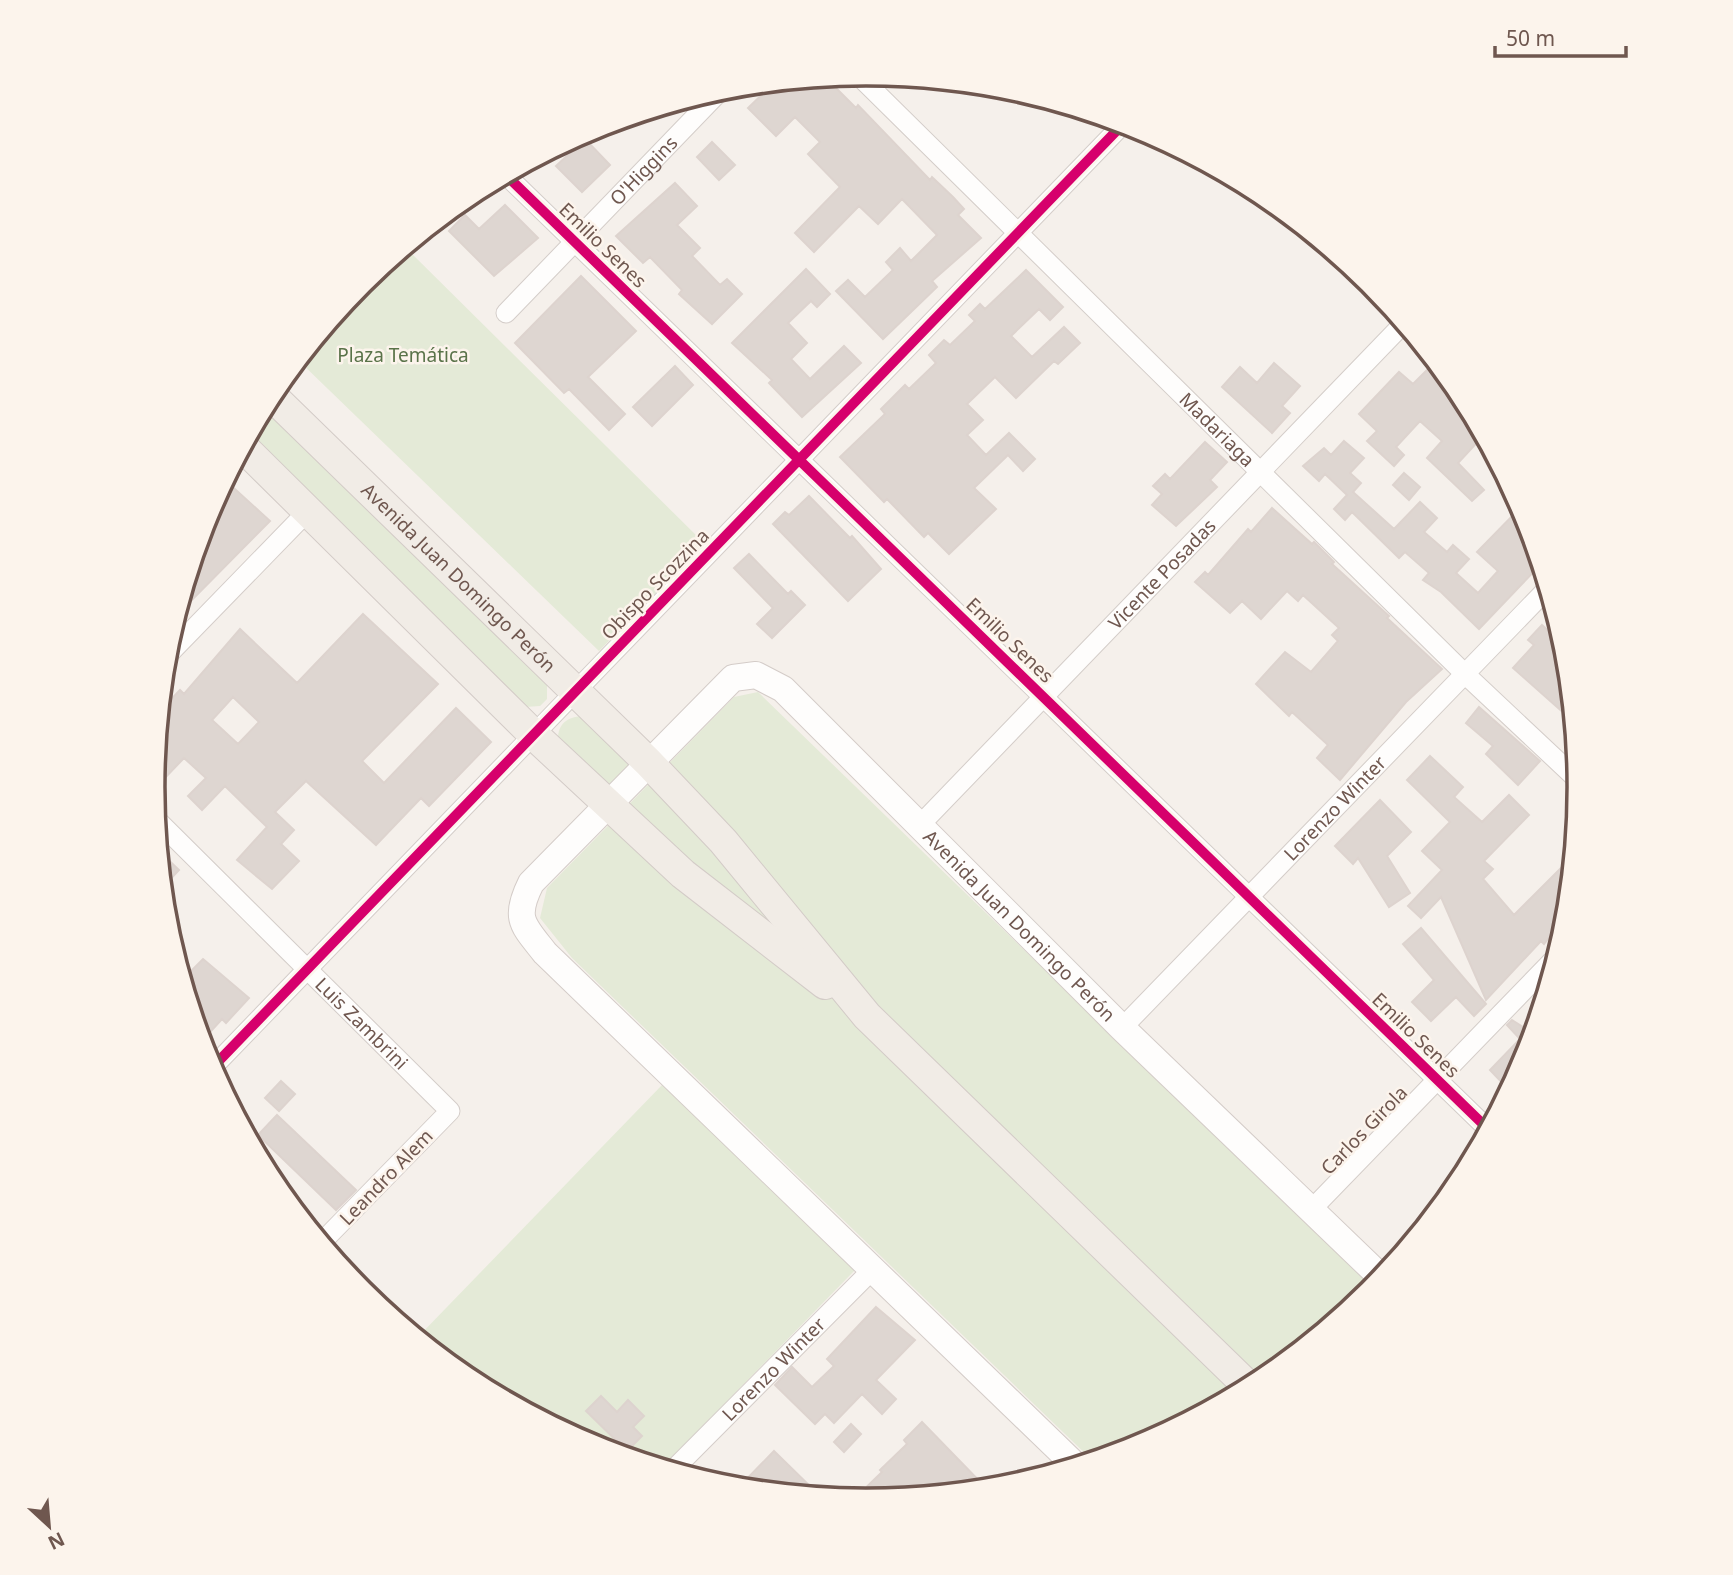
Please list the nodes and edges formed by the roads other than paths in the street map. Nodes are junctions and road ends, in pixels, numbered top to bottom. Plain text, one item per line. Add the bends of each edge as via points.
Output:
1 (870, 86) edge
2 (708, 104) edge
3 (1116, 132) edge
4 (514, 181) edge
5 (1020, 232) junction
6 (575, 242) junction
7 (506, 313) dead end
8 (1398, 330) edge
9 (280, 403) edge
10 (250, 454) edge
11 (800, 460) junction
12 (1261, 472) junction
13 (308, 511) junction
14 (1541, 595) edge
15 (180, 641) edge
16 (1465, 674) junction
17 (577, 691) junction
18 (1044, 697) junction
19 (534, 735) junction
20 (648, 762) junction
21 (1568, 770) edge
22 (610, 803) junction
23 (919, 826) junction
24 (166, 829) edge
25 (1249, 897) junction
26 (309, 968) junction
27 (1544, 970) edge
28 (867, 1016) junction
29 (1122, 1028) junction
30 (220, 1060) edge
31 (1437, 1080) junction
32 (450, 1111) joint
33 (1482, 1123) edge
34 (1312, 1209) junction
35 (328, 1236) edge
36 (874, 1268) junction
37 (1375, 1271) edge
38 (1242, 1380) edge
39 (1069, 1459) edge
40 (680, 1463) edge

1 - 5 street, Madariaga
2 - 6 street, O'Higgins
3 - 5 street, Obispo Scozzina
4 - 6 street, Emilio Senes
5 - 11 street, Obispo Scozzina
5 - 12 street, Madariaga
6 - 7 street, O'Higgins
6 - 11 street, Emilio Senes
8 - 12 street, Vicente Posadas
9 - 17 main road, Avenida Juan Domingo Perón
10 - 13 main road, Avenida Juan Domingo Perón
11 - 17 street, Obispo Scozzina
11 - 18 street, Emilio Senes
12 - 16 street, Madariaga
12 - 18 street, Vicente Posadas
13 - 15 street
13 - 19 main road, Avenida Juan Domingo Perón
14 - 16 street, Lorenzo Winter
16 - 21 street, Madariaga
16 - 25 street, Lorenzo Winter
17 - 19 street, Obispo Scozzina
17 - 20 main road, Avenida Juan Domingo Perón
18 - 23 street, Vicente Posadas
18 - 25 street, Emilio Senes
19 - 22 main road, Avenida Juan Domingo Perón
19 - 26 street, Obispo Scozzina
20 - 22 main road
20 - 23 main road, Avenida Juan Domingo Perón via 733,678 756,675 783,688
20 - 28 main road, Avenida Juan Domingo Perón via 723,841
22 - 28 main road, Avenida Juan Domingo Perón via 683,874
22 - 36 main road via 531,883 521,903 521,922 545,953
23 - 29 main road, Avenida Juan Domingo Perón
24 - 26 street, Luis Zambrini
25 - 29 street, Lorenzo Winter
25 - 31 street, Emilio Senes
26 - 30 street, Obispo Scozzina
26 - 32 street, Luis Zambrini
27 - 31 street, Carlos Girola
28 - 38 main road, Avenida Juan Domingo Perón
29 - 34 main road, Avenida Juan Domingo Perón
31 - 33 street, Emilio Senes
31 - 34 street, Carlos Girola
32 - 35 street, Leandro Alem
34 - 37 main road, Avenida Juan Domingo Perón
36 - 39 main road
36 - 40 street, Lorenzo Winter

